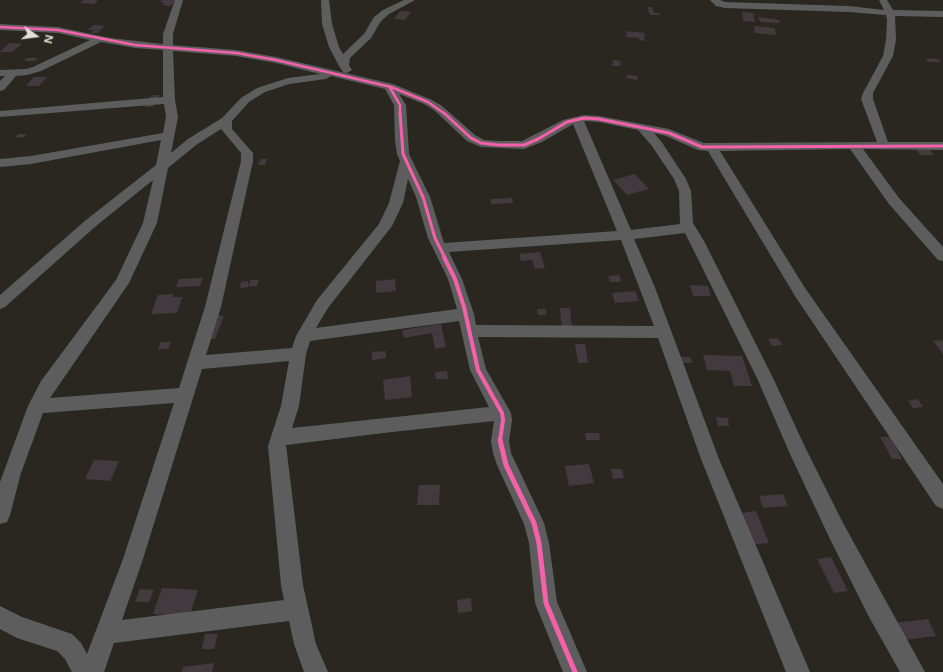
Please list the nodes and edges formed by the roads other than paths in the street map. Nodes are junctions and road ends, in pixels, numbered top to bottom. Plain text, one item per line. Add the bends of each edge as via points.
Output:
1 (179, 0) edge
2 (325, 0) edge
3 (411, 0) edge
4 (795, 0) edge
5 (883, 0) edge
6 (719, 2) edge
7 (781, 7) junction
8 (890, 13) junction
9 (943, 14) edge
10 (0, 28) edge
11 (100, 39) junction
12 (167, 47) junction
13 (341, 70) junction
14 (0, 73) edge
15 (13, 73) junction
16 (389, 86) junction
17 (0, 88) edge
18 (169, 100) junction
19 (0, 114) edge
20 (577, 119) junction
21 (226, 120) junction
22 (640, 127) junction
23 (169, 135) junction
24 (854, 146) junction
25 (884, 146) junction
26 (942, 147) edge
27 (712, 148) junction
28 (406, 162) junction
29 (0, 163) edge
30 (162, 167) junction
31 (689, 228) junction
32 (626, 235) junction
33 (440, 248) junction
34 (943, 256) edge
35 (0, 303) edge
36 (467, 322) junction
37 (663, 332) junction
38 (304, 336) junction
39 (298, 354) junction
40 (195, 363) junction
41 (184, 395) junction
42 (37, 406) junction
43 (502, 412) junction
44 (279, 438) junction
45 (943, 500) edge
46 (0, 515) edge
47 (297, 609) junction
48 (0, 617) edge
49 (106, 633) junction
50 (84, 672) edge
51 (92, 672) edge
52 (316, 672) edge
53 (575, 672) edge
54 (798, 672) edge
55 (913, 672) edge

1 - 12 street via 168,34
2 - 13 street via 327,24
3 - 13 street via 377,19 368,36 345,57
4 - 7 street
5 - 8 street
6 - 7 street
7 - 8 street
8 - 9 street
8 - 25 street via 892,20 888,56 867,99
10 - 11 street via 58,30
11 - 12 street
11 - 15 street via 37,70
12 - 13 street via 236,52
12 - 18 street
13 - 16 street via 351,78
13 - 21 street via 288,81 261,90 245,100
14 - 15 street
15 - 17 street
16 - 20 street via 438,108 471,138 481,143 524,145 561,124
16 - 28 street via 400,104 402,149
18 - 19 street
18 - 23 street via 172,117
20 - 22 street via 599,119
20 - 32 street
21 - 30 street via 202,134
21 - 40 street via 227,130 244,148 247,161 213,307
22 - 27 street via 669,133 695,145
22 - 31 street via 657,144 680,179 685,191 685,220
23 - 29 street via 31,160
23 - 30 street
24 - 25 street
24 - 27 street
24 - 34 street via 894,201
25 - 26 street
27 - 45 street via 800,292
28 - 33 street via 423,197
28 - 38 street via 396,202 386,226 322,304
30 - 35 street via 91,223
30 - 42 street via 150,223 122,283 47,386
31 - 32 street
31 - 55 street via 765,378 836,530
32 - 33 street
32 - 37 street
33 - 36 street via 455,279
36 - 37 street
36 - 38 street
36 - 43 street via 478,370
37 - 54 street via 710,459
38 - 39 street
39 - 40 street
39 - 44 street via 290,406
40 - 41 street
41 - 42 street
41 - 49 street
42 - 46 street via 12,473
43 - 44 street
43 - 53 street via 502,453 534,523 546,603
44 - 47 street via 277,457
47 - 49 street
47 - 52 street via 305,644
48 - 50 street via 17,627 64,642 73,651
49 - 51 street

